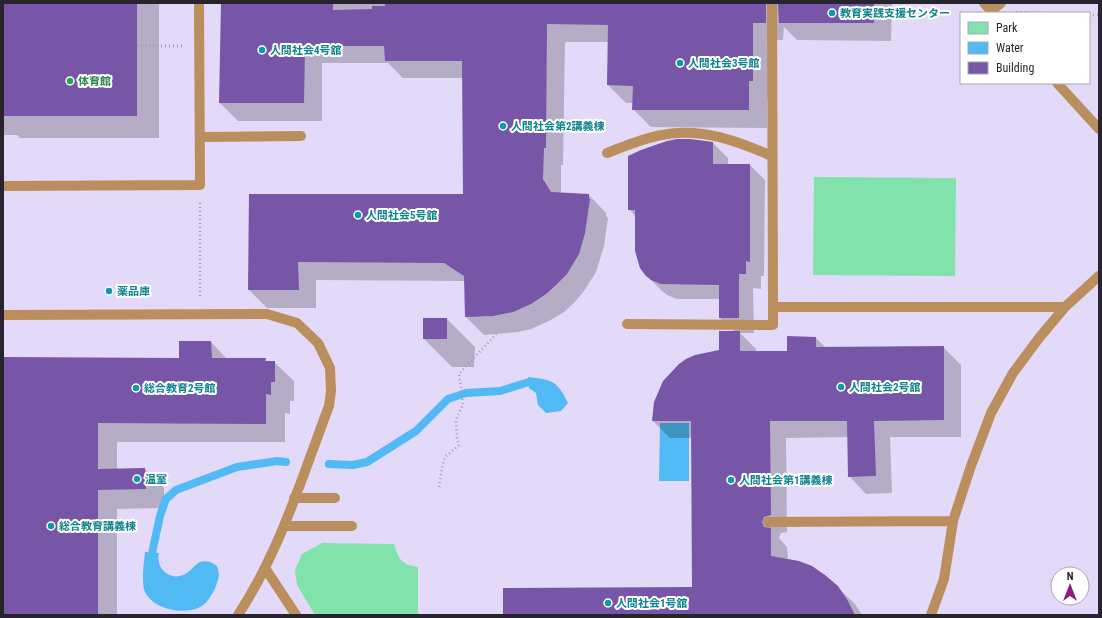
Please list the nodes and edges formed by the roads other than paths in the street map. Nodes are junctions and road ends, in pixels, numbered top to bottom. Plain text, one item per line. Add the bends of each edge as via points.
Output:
1 (199, 3) edge
2 (772, 3) edge
3 (984, 3) edge
4 (1001, 3) edge
5 (992, 12) edge
6 (1058, 84) edge
7 (1099, 129) edge
8 (302, 136) dead end
9 (200, 137) junction
10 (607, 153) dead end
11 (772, 156) junction
12 (3, 186) edge
13 (1099, 276) edge
14 (773, 307) junction
15 (1065, 307) junction
16 (3, 315) edge
17 (627, 324) dead end
18 (294, 498) junction
19 (335, 498) dead end
20 (953, 521) junction
21 (768, 522) dead end
22 (284, 526) junction
23 (352, 526) dead end
24 (265, 568) junction
25 (238, 615) edge
26 (296, 615) edge
27 (931, 615) edge

1 - 9 lane
2 - 11 lane
3 - 5 lane
4 - 5 lane
6 - 7 lane
8 - 9 lane
9 - 12 lane via 200,185
10 - 11 lane via 657,136 683,132 725,138
11 - 14 lane
13 - 15 lane
14 - 15 lane
14 - 17 lane via 773,325
15 - 20 lane via 1013,373 991,412
16 - 18 lane via 267,314 297,323 318,344 330,368 331,391 329,406
18 - 19 lane
18 - 22 lane
20 - 21 lane
20 - 27 lane via 944,579
22 - 23 lane
22 - 24 lane
24 - 25 lane
24 - 26 lane

